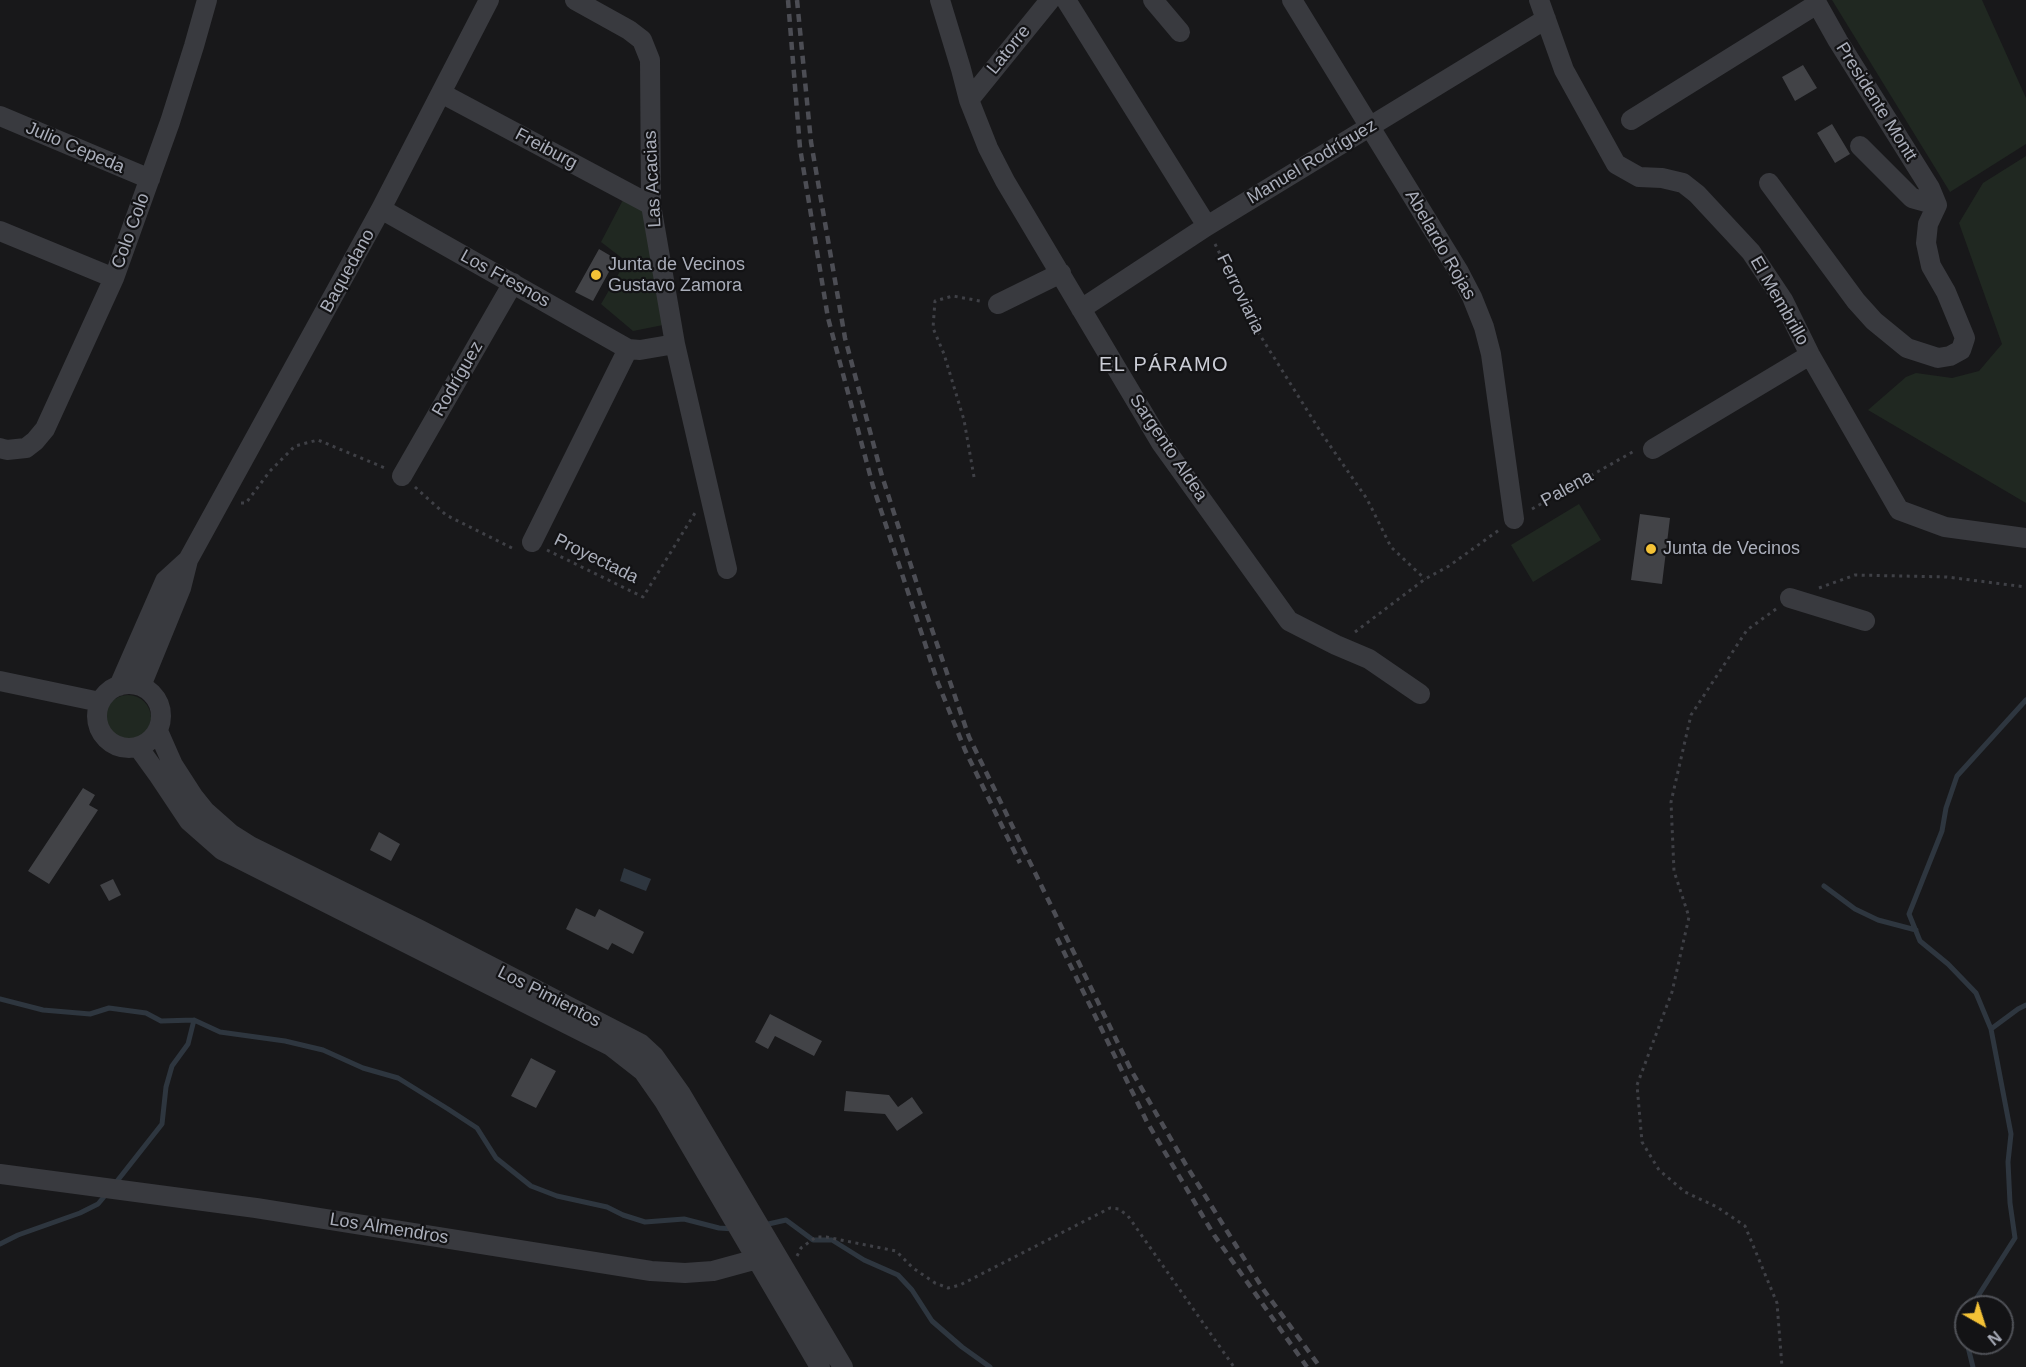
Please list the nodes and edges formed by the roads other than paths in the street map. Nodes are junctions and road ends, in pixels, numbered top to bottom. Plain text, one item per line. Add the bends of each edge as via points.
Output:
1 (207, 0) edge
2 (489, 0) edge
3 (575, 0) edge
4 (940, 0) edge
5 (1050, 0) edge
6 (1066, 0) edge
7 (1153, 0) edge
8 (1292, 0) edge
9 (1816, 2) edge
10 (1545, 7) edge
11 (1180, 32) dead end
12 (441, 93) junction
13 (969, 100) junction
14 (0, 116) edge
15 (1631, 120) dead end
16 (1370, 127) junction
17 (1860, 146) dead end
18 (150, 179) junction
19 (1769, 183) dead end
20 (651, 205) junction
21 (1937, 205) junction
22 (381, 209) junction
23 (1207, 226) junction
24 (0, 231) edge
25 (1061, 273) junction
26 (114, 278) junction
27 (513, 282) junction
28 (998, 304) road end
29 (1081, 309) junction
30 (675, 344) junction
31 (628, 349) junction
32 (1810, 355) junction
33 (0, 448) edge
34 (1653, 449) road end
35 (402, 476) road end
36 (1514, 519) road end
37 (2026, 538) edge
38 (532, 542) road end
39 (189, 560) junction
40 (727, 569) dead end
41 (1790, 598) road end
42 (1865, 621) dead end
43 (0, 681) edge
44 (119, 686) junction
45 (141, 686) junction
46 (1420, 694) dead end
47 (100, 702) junction
48 (158, 731) junction
49 (138, 747) junction
50 (0, 1174) edge
51 (775, 1253) junction
52 (756, 1260) junction
53 (820, 1367) edge
54 (843, 1367) edge

1 - 18 street, Colo Colo
2 - 12 street, Baquedano
3 - 20 street, Las Acacias via 629,30 648,51
4 - 13 street, Sargento Aldea
5 - 13 street, Latorre
6 - 23 street
7 - 11 street
8 - 16 street, Abelardo Rojas
9 - 15 street
9 - 21 street, Presidente Montt
10 - 16 street, Manuel Rodríguez
10 - 32 street, El Membrillo via 1564,70 1616,164 1639,177 1683,183 1697,194 1751,252 1782,300
12 - 20 street, Freiburg
12 - 22 street, Baquedano
13 - 25 street, Sargento Aldea via 992,156
14 - 18 street, Julio Cepeda
16 - 23 street, Manuel Rodríguez
16 - 36 street, Abelardo Rojas via 1459,272 1484,327 1493,365
17 - 21 street via 1912,198
18 - 26 street, Colo Colo
19 - 21 street via 1874,321 1907,348 1938,358 1961,350 1965,338 1931,266 1926,243 1928,224
20 - 30 street, Las Acacias
22 - 27 street, Los Fresnos
22 - 39 street, Baquedano
23 - 29 street, Manuel Rodríguez
24 - 26 street
25 - 28 street
25 - 29 street, Sargento Aldea
26 - 33 street, Colo Colo via 45,429 26,448
27 - 31 street, Los Fresnos
27 - 35 street, Rodríguez
29 - 46 street, Sargento Aldea via 1161,443 1289,621 1369,659
30 - 31 street
30 - 40 street, Las Acacias
31 - 38 street
32 - 34 street
32 - 37 street, El Membrillo via 1899,510 1945,526
39 - 44 street via 165,581
39 - 45 street via 182,588
41 - 42 street
43 - 47 street
44 - 45 street
44 - 47 street
45 - 48 street via 159,705
47 - 49 street via 97,723 101,733 117,747
48 - 49 street
48 - 51 street, Los Pimientos via 173,765 205,811 250,846 641,1044 668,1074
49 - 52 street, Los Pimientos via 189,821 222,850 631,1059 664,1101
50 - 52 street, Los Almendros via 256,1208 651,1271 713,1271
51 - 52 street, Los Almendros
51 - 54 street, Los Pimientos
52 - 53 street, Los Pimientos

